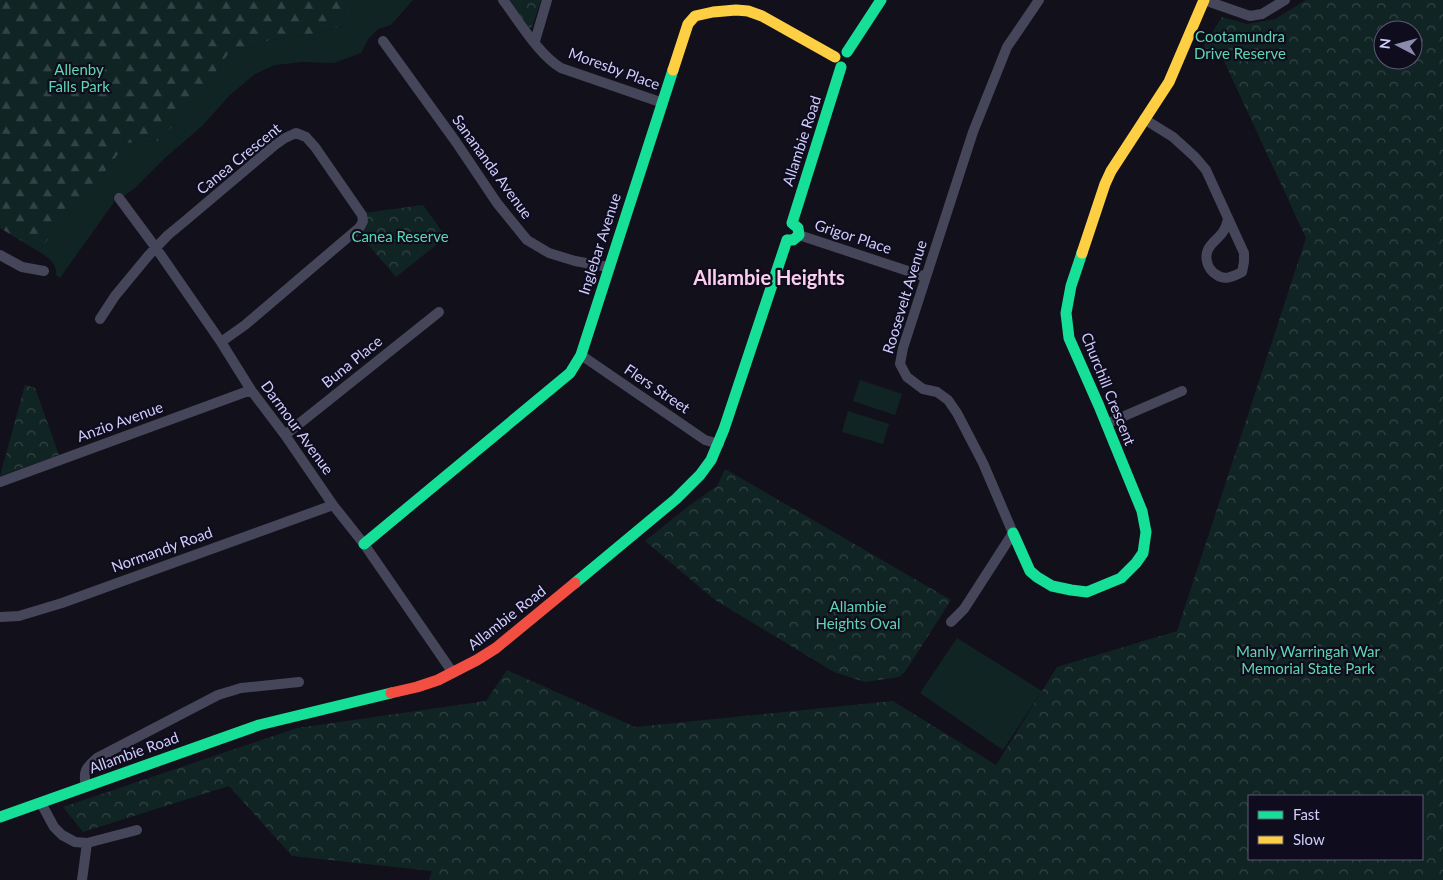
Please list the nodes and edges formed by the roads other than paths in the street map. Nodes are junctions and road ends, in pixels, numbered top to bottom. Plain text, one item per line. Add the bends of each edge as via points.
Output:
1 (504, 0) edge
2 (547, 0) edge
3 (881, 0) edge
4 (1039, 0) edge
5 (1204, 0) edge
6 (1285, 0) edge
7 (383, 41) dead end
8 (535, 42) junction
9 (847, 52) junction
10 (835, 57) junction
11 (841, 67) junction
12 (663, 103) junction
13 (1144, 119) junction
14 (119, 198) dead end
15 (1228, 219) junction
16 (786, 231) junction
17 (799, 235) joint
18 (156, 248) junction
19 (0, 255) edge
20 (608, 267) junction
21 (44, 271) dead end
22 (926, 277) junction
23 (439, 312) dead end
24 (100, 319) dead end
25 (222, 342) junction
26 (581, 355) junction
27 (251, 390) junction
28 (1182, 391) dead end
29 (1106, 424) junction
30 (285, 435) junction
31 (718, 444) junction
32 (0, 482) edge
33 (333, 505) junction
34 (1013, 533) junction
35 (364, 544) junction
36 (0, 617) edge
37 (951, 622) dead end
38 (453, 673) junction
39 (299, 682) dead end
40 (86, 786) junction
41 (41, 803) junction
42 (0, 818) edge
43 (137, 830) dead end
44 (88, 843) junction
45 (82, 880) edge

1 - 8 street, Moresby Place
2 - 8 street
3 - 9 street
4 - 22 street, Roosevelt Avenue via 1008,47 983,107
5 - 6 street via 1250,16 1262,14
5 - 13 street, Churchill Crescent via 1169,82
7 - 20 street, Sanananda Avenue via 497,203 527,240 549,253
8 - 12 street, Moresby Place via 561,68
9 - 10 street via 840,51
9 - 11 street via 851,56 850,63
10 - 11 street
10 - 12 street, Inglebar Avenue via 748,11 695,16 688,24
11 - 16 street, Allambie Road
12 - 20 street, Inglebar Avenue
13 - 15 street via 1173,137 1206,170
13 - 29 street, Churchill Crescent via 1105,184 1071,286 1066,313 1069,338
14 - 18 street, Darmour Avenue
15 - 15 street via 1244,253 1242,272 1230,278 1213,273 1207,264 1206,254
16 - 17 street via 793,240
16 - 31 street, Allambie Road
17 - 22 street, Grigor Place
18 - 24 street
18 - 25 street, Darmour Avenue
18 - 25 street, Canea Crescent via 275,145 296,133 306,137 331,169 362,215 360,227
19 - 21 street via 22,267
20 - 26 street, Inglebar Avenue
22 - 34 street, Roosevelt Avenue via 900,364 907,377 948,400 983,463
23 - 30 street, Buna Place
25 - 27 street, Darmour Avenue
26 - 31 street, Flers Street via 705,440
26 - 35 street, Inglebar Avenue via 570,373
27 - 30 street, Darmour Avenue
27 - 32 street, Anzio Avenue
28 - 29 street
29 - 34 street, Churchill Crescent via 1142,511 1146,532 1136,563 1121,578 1087,592 1052,586 1030,571
30 - 33 street, Darmour Avenue
31 - 38 street, Allambie Road via 707,468 676,499 496,648
33 - 35 street, Darmour Avenue
33 - 36 street, Normandy Road via 62,603 19,616
34 - 37 street via 964,609
35 - 38 street, Darmour Avenue
38 - 40 street, Allambie Road via 417,687 258,725
39 - 40 street via 241,688 218,695 96,758 83,776
40 - 41 street, Allambie Road
41 - 42 street, Allambie Road
41 - 44 street via 62,835 75,842
43 - 44 street
44 - 45 street

